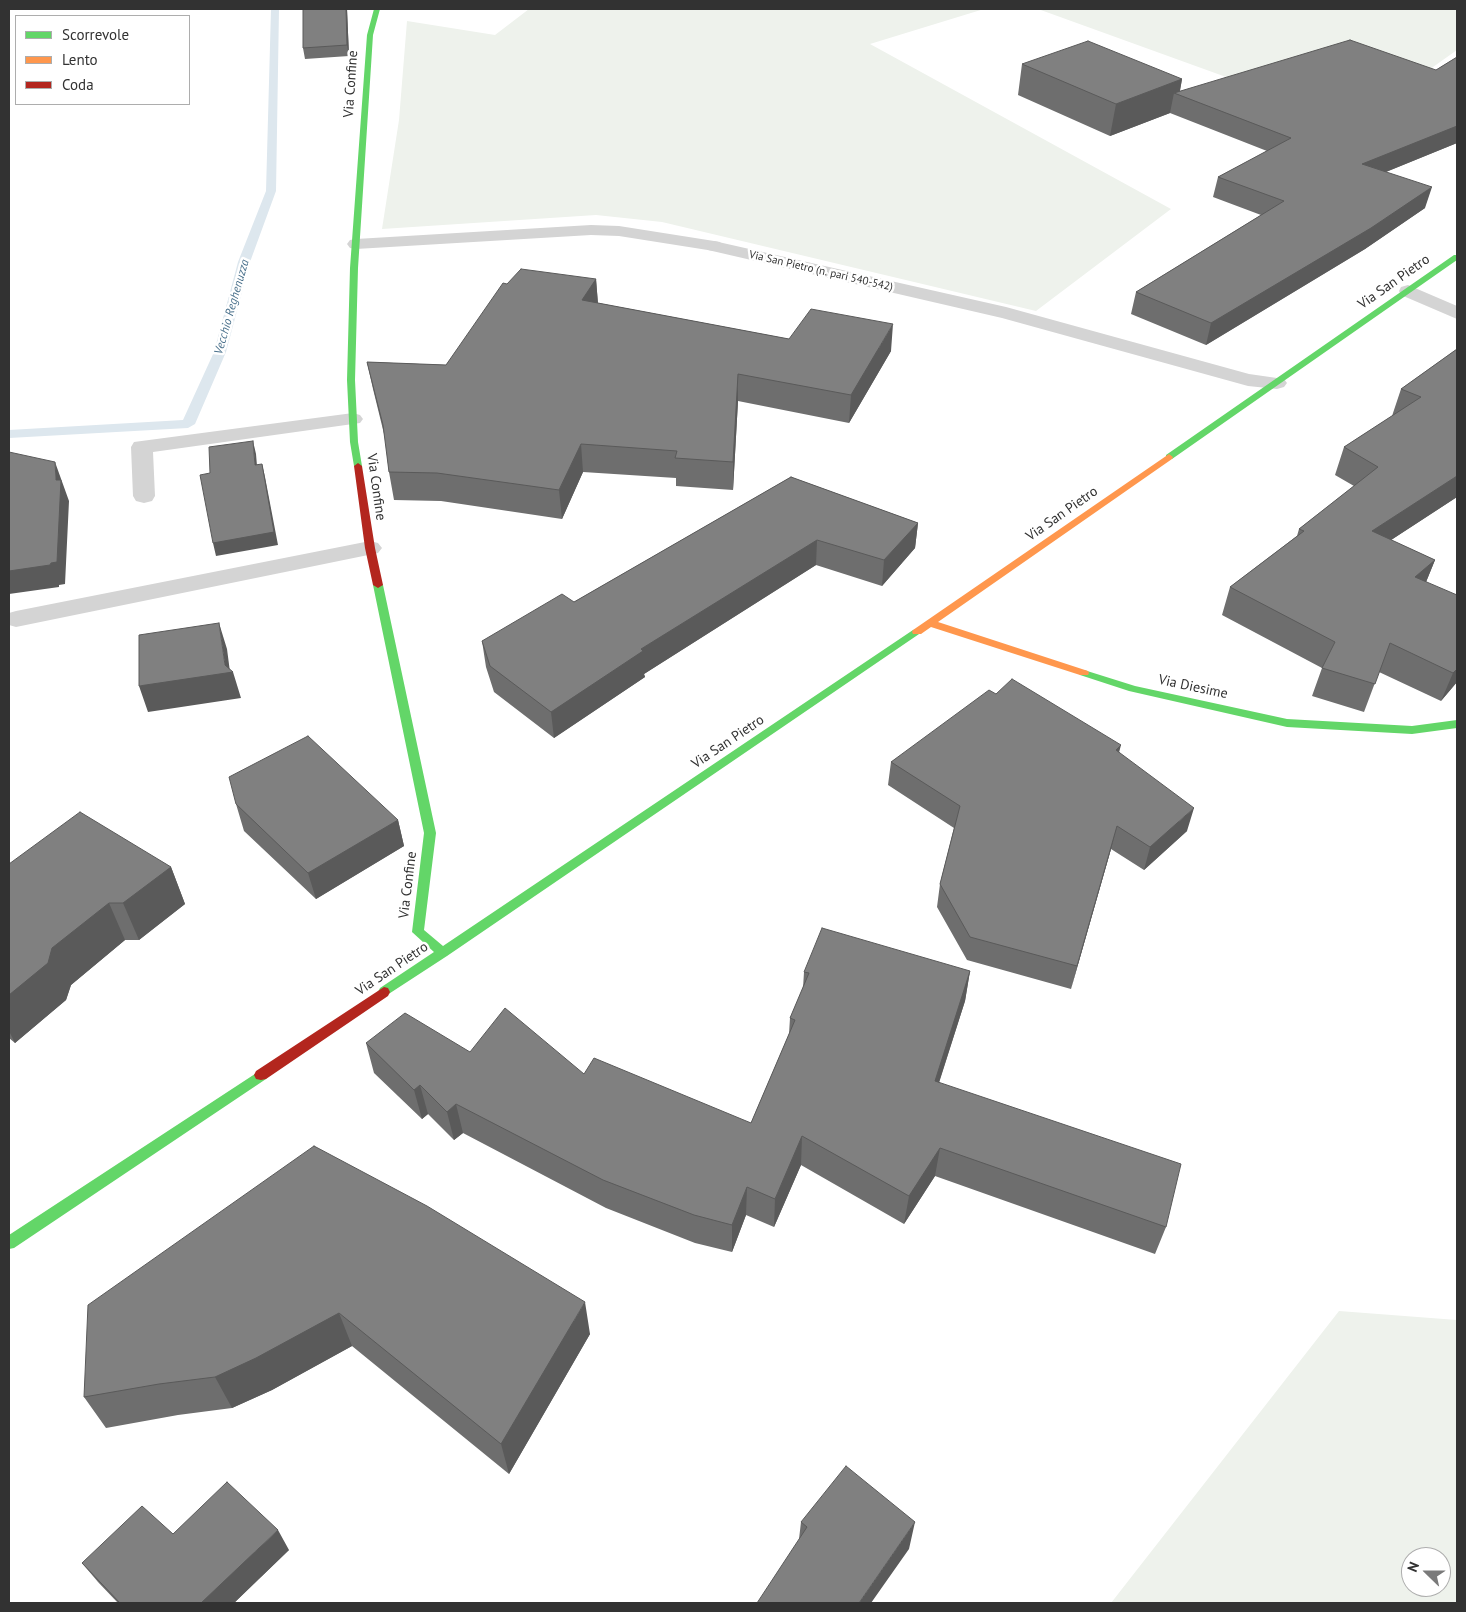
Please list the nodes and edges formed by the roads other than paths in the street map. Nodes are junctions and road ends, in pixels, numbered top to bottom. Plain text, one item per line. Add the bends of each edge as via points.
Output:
1 (376, 9) edge
2 (356, 244) junction
3 (1457, 257) edge
4 (1408, 291) junction
5 (1457, 313) edge
6 (1277, 382) junction
7 (353, 419) junction
8 (144, 496) dead end
9 (370, 548) junction
10 (16, 619) dead end
11 (930, 623) junction
12 (1457, 724) edge
13 (442, 953) junction
14 (9, 1243) edge

1 - 2 street, Via Confine via 370,35
2 - 6 street, Via San Pietro (n. pari 540-542) via 619,231 714,246 1006,313 1248,380
2 - 7 street, Via Confine via 351,380
3 - 4 street, Via San Pietro
4 - 5 street
4 - 6 street, Via San Pietro
6 - 11 street, Via San Pietro
7 - 8 street via 142,448
7 - 9 street, Via Confine
9 - 10 street
9 - 13 street, Via Confine via 430,833 418,932
11 - 12 street, Via Diesime via 1133,690 1287,723 1412,730
11 - 13 street, Via San Pietro
13 - 14 street, Via San Pietro

